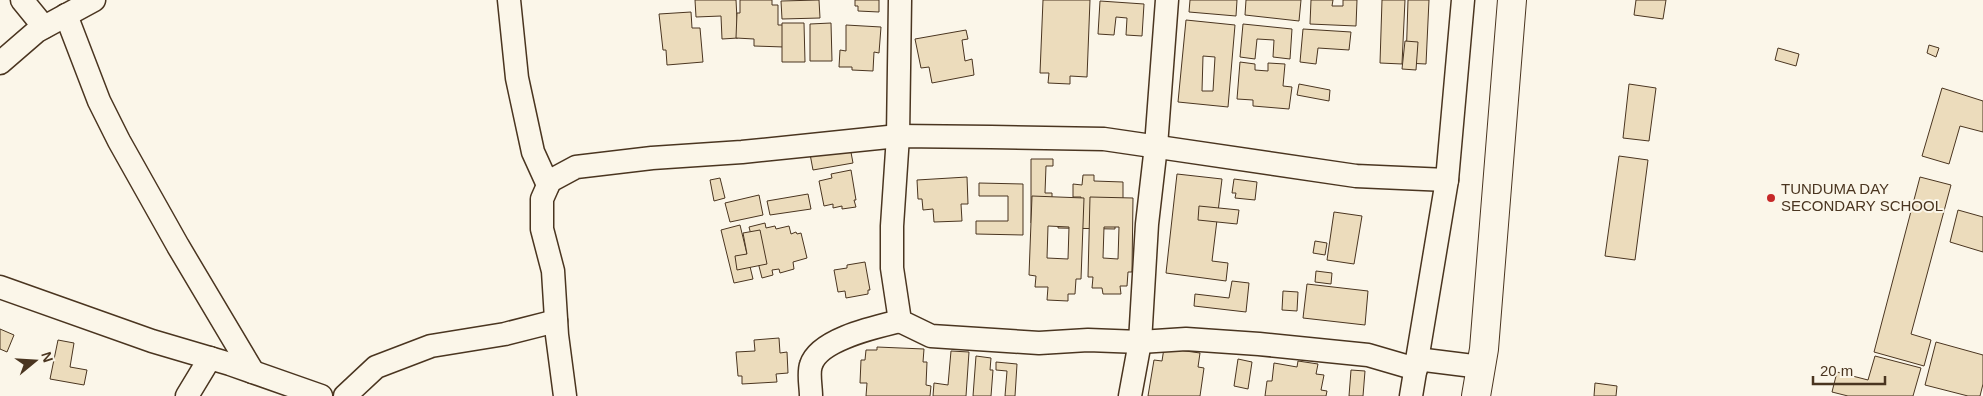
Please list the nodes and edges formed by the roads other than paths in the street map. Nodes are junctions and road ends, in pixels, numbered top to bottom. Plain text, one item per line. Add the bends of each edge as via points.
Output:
1 (22, 0) edge
2 (94, 0) edge
3 (508, 0) edge
4 (900, 0) edge
5 (1167, 0) edge
6 (1463, 0) edge
7 (1512, 0) edge
8 (66, 15) junction
9 (44, 27) junction
10 (0, 63) edge
11 (898, 136) junction
12 (1156, 146) junction
13 (1447, 180) junction
14 (548, 185) junction
15 (0, 287) edge
16 (556, 321) junction
17 (900, 321) junction
18 (1140, 342) junction
19 (210, 358) junction
20 (1416, 364) junction
21 (1482, 367) junction
22 (253, 372) junction
23 (563, 394) edge
24 (187, 396) edge
25 (321, 396) edge
26 (345, 396) edge
27 (811, 396) edge
28 (1130, 396) edge
29 (1411, 396) edge
30 (1476, 396) edge

1 - 9 street
2 - 8 street
3 - 14 street via 517,78 533,152
4 - 11 street
5 - 12 street
6 - 13 street
7 - 21 highway
8 - 9 street
8 - 22 street via 99,101 119,141
9 - 10 street
11 - 12 street via 1104,139
11 - 14 street via 576,167 550,180
11 - 17 street via 892,268
12 - 13 street via 1272,166 1356,176
12 - 18 street via 1147,224
13 - 20 street
14 - 16 street via 542,199 542,230 553,271
15 - 19 street
16 - 23 street
16 - 26 street via 505,334 431,346 376,367
17 - 18 street via 931,336 1039,342
17 - 27 street via 850,336 816,354 810,366
18 - 20 street via 1186,339 1259,344 1368,355
18 - 28 street
19 - 22 street
19 - 24 street
20 - 21 street
20 - 29 street
21 - 30 highway
22 - 25 street

